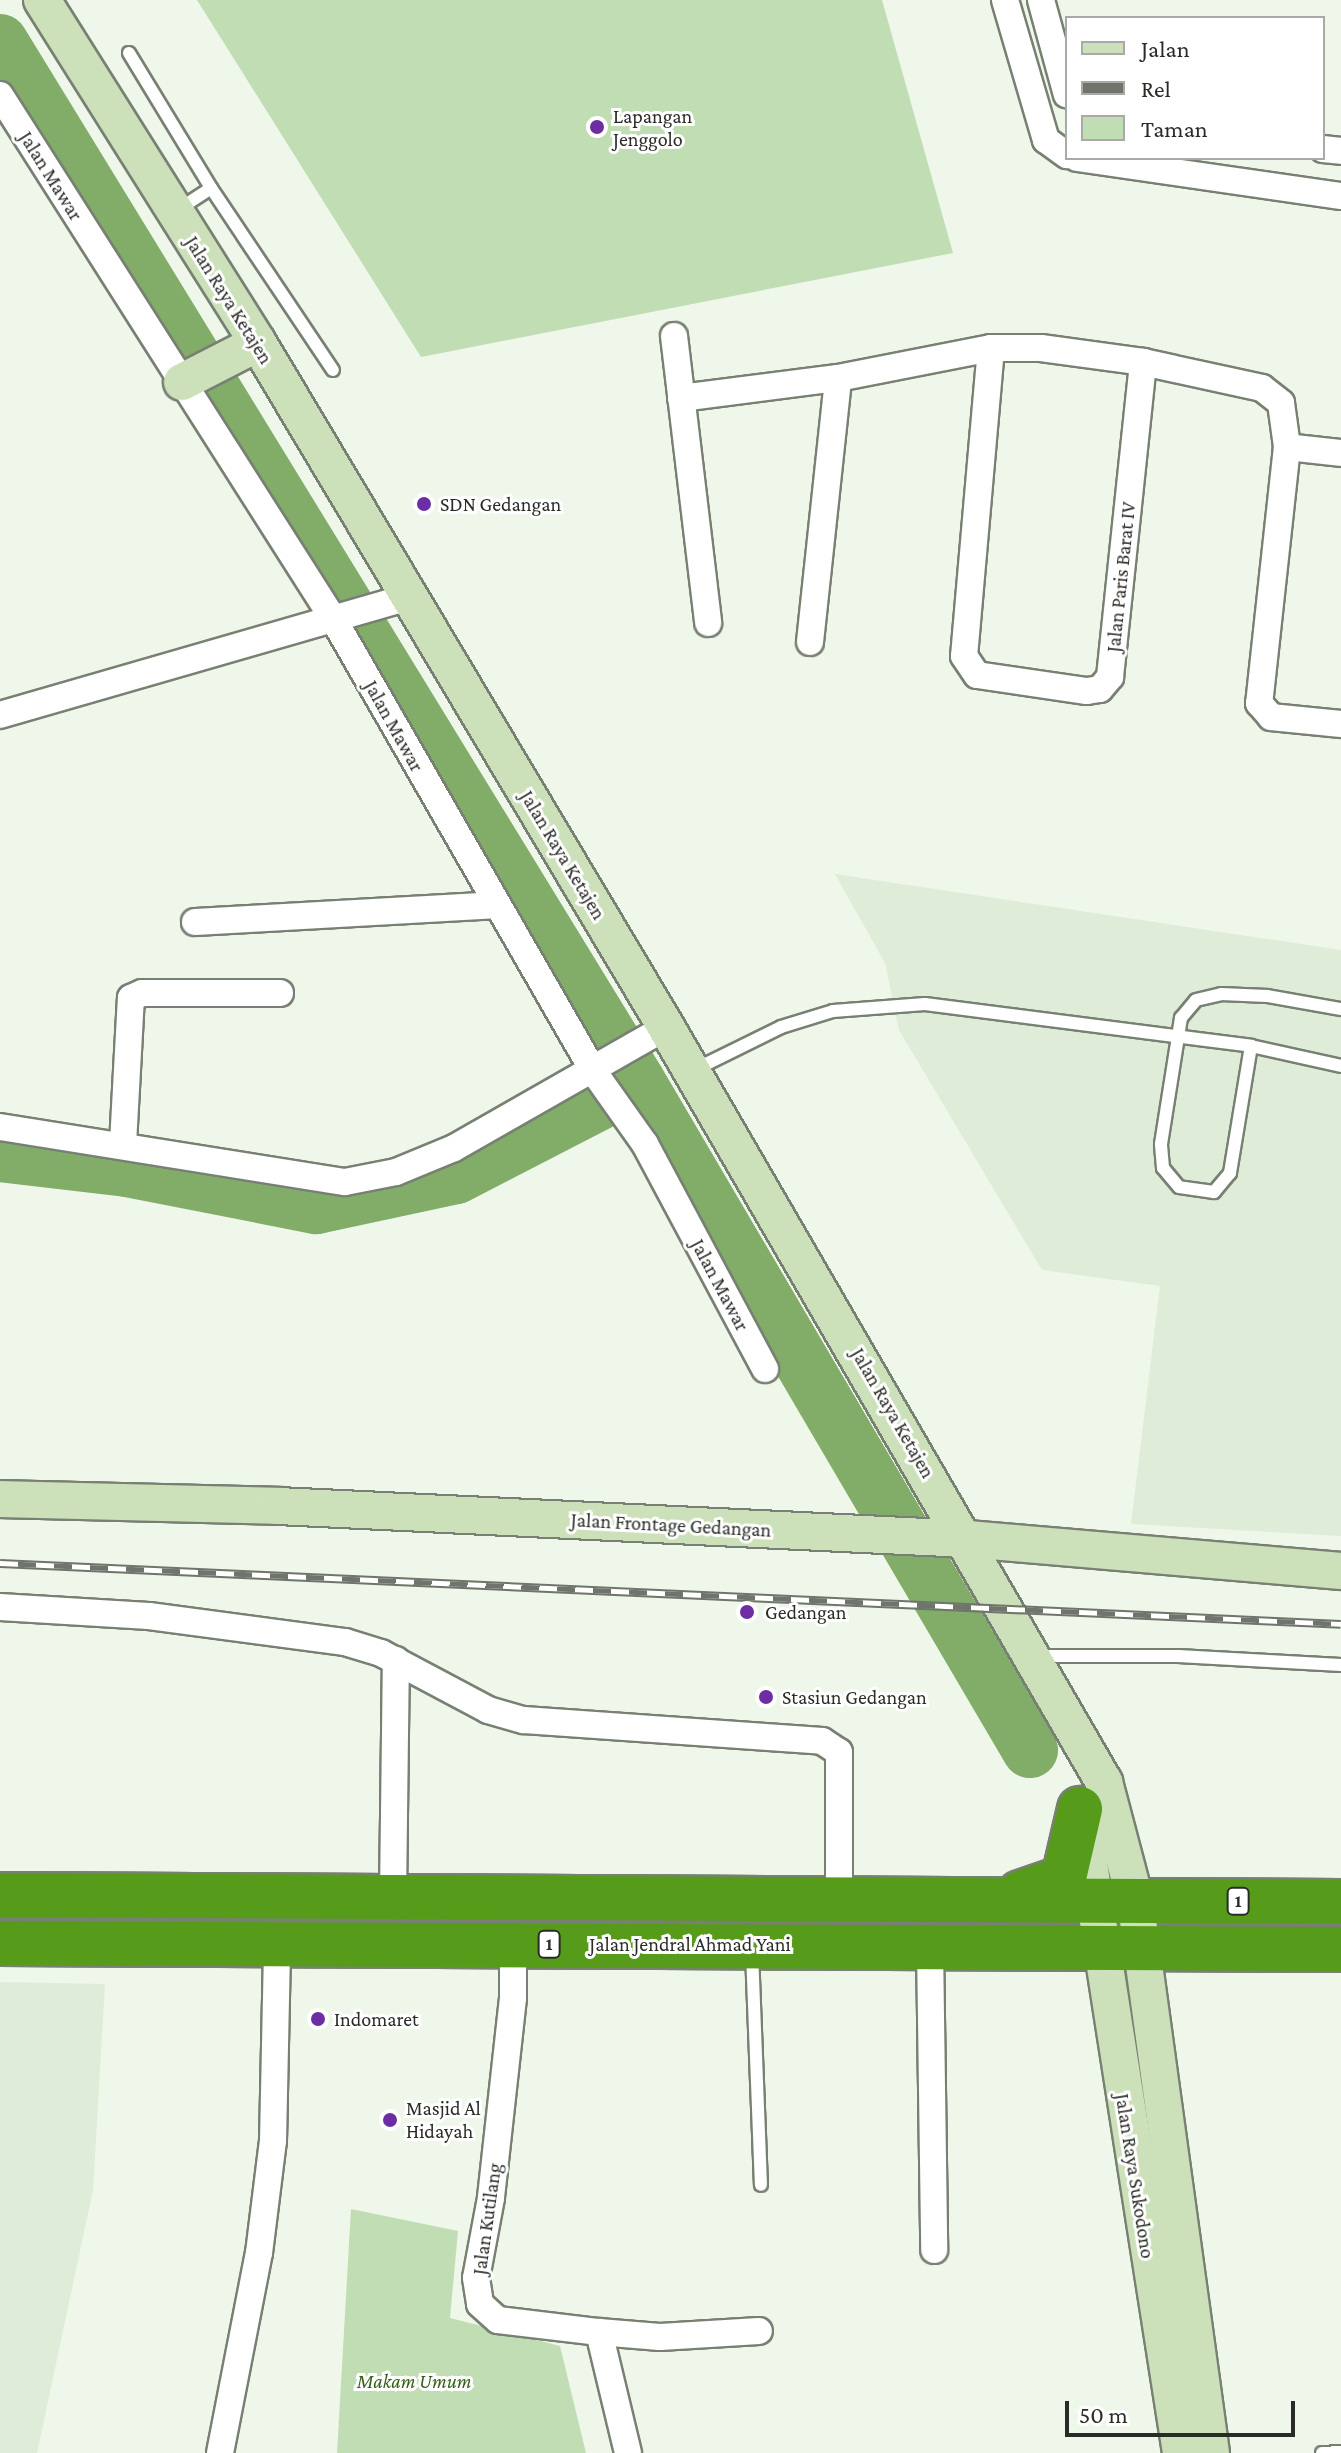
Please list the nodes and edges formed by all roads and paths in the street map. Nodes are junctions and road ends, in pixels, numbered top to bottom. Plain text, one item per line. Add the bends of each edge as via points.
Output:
1 (42, 0) edge
2 (1042, 7) edge
3 (1007, 11) edge
4 (129, 53) dead end
5 (1065, 88) edge
6 (0, 95) edge
7 (1065, 154) edge
8 (1091, 160) edge
9 (211, 188) junction
10 (1341, 196) edge
11 (173, 212) junction
12 (674, 336) dead end
13 (251, 346) junction
14 (991, 348) junction
15 (1143, 362) junction
16 (333, 370) dead end
17 (838, 378) junction
18 (188, 380) junction
19 (681, 398) junction
20 (1287, 447) junction
21 (1341, 453) edge
22 (402, 599) junction
23 (341, 618) junction
24 (708, 623) dead end
25 (810, 642) dead end
26 (0, 715) edge
27 (1341, 724) edge
28 (495, 905) junction
29 (195, 922) dead end
30 (280, 993) dead end
31 (1341, 1009) edge
32 (658, 1033) junction
33 (1178, 1037) junction
34 (1251, 1046) junction
35 (604, 1066) junction
36 (1341, 1066) edge
37 (692, 1071) junction
38 (0, 1127) edge
39 (123, 1144) junction
40 (765, 1369) dead end
41 (0, 1499) edge
42 (968, 1539) junction
43 (1341, 1571) edge
44 (0, 1607) edge
45 (1032, 1656) junction
46 (396, 1660) junction
47 (1341, 1665) edge
48 (1071, 1718) junction
49 (1080, 1809) junction
50 (0, 1895) edge
51 (393, 1897) junction
52 (839, 1898) junction
53 (986, 1898) junction
54 (1114, 1898) junction
55 (1341, 1902) edge
56 (0, 1943) edge
57 (277, 1943) junction
58 (513, 1944) junction
59 (752, 1945) junction
60 (930, 1945) junction
61 (1120, 1945) junction
62 (1341, 1949) edge
63 (761, 2185) dead end
64 (934, 2250) dead end
65 (759, 2331) dead end
66 (599, 2332) junction
67 (1341, 2452) edge
68 (220, 2453) edge
69 (628, 2453) edge
70 (1181, 2453) edge
71 (1211, 2453) edge
72 (1322, 2453) edge

1 - 11 street, Jalan Raya Ketajen
2 - 3 street
2 - 5 street
3 - 7 street via 1046,140
4 - 9 lane
6 - 18 street, Jalan Mawar
8 - 10 street
9 - 11 lane
9 - 16 lane
11 - 13 street, Jalan Raya Ketajen
12 - 19 street
13 - 18 street
13 - 22 street, Jalan Raya Ketajen
14 - 15 street via 1041,348
14 - 15 street, Jalan Paris Barat IV via 964,656 977,675 1087,691 1100,689 1110,677
14 - 17 street
15 - 20 street via 1273,394 1281,403
17 - 19 street
17 - 25 street
18 - 23 street, Jalan Mawar
19 - 24 street
20 - 21 street
20 - 27 street via 1259,703 1271,717
22 - 23 street
22 - 32 street, Jalan Raya Ketajen
23 - 26 street
23 - 28 street, Jalan Mawar
28 - 29 street
28 - 35 street, Jalan Mawar
30 - 39 street via 142,993 131,998
31 - 33 lane via 1221,994 1196,1000 1181,1018
32 - 35 street
32 - 37 street, Jalan Raya Ketajen
33 - 34 lane
33 - 34 lane via 1163,1168 1179,1187 1214,1192 1230,1173
33 - 37 lane via 925,1004 833,1011 781,1027
34 - 36 lane
35 - 39 street via 454,1148 396,1172 345,1182 297,1178
35 - 40 street, Jalan Mawar
37 - 42 street, Jalan Raya Ketajen
38 - 39 street
41 - 42 street, Jalan Frontage Gedangan via 294,1506
42 - 43 street, Jalan Frontage Gedangan
42 - 45 street, Jalan Raya Ketajen
44 - 46 street via 345,1642
45 - 47 lane via 1178,1656
45 - 48 street, Jalan Raya Ketajen
46 - 51 street
46 - 52 street via 488,1710 524,1720 832,1746 839,1752
48 - 49 street, Jalan Raya Ketajen
48 - 54 street, Jalan Raya Ketajen via 1104,1782
49 - 53 highway via 1064,1878 1050,1886
49 - 54 street, Jalan Raya Ketajen
50 - 51 highway, 1
51 - 52 highway, 1
52 - 53 highway, 1
53 - 54 highway, 1
54 - 55 highway, 1
54 - 61 street, Jalan Raya Sukodono
56 - 57 highway, Jalan Jendral Ahmad Yani / 1
57 - 58 highway, Jalan Jendral Ahmad Yani / 1
57 - 68 street via 273,2141 259,2253
58 - 59 highway, Jalan Jendral Ahmad Yani / 1
58 - 66 street, Jalan Kutilang via 513,1998 491,2198 476,2278 480,2304 498,2320
59 - 60 highway, Jalan Jendral Ahmad Yani / 1
59 - 63 lane
60 - 61 highway, Jalan Jendral Ahmad Yani / 1
60 - 64 street
61 - 62 highway, 1
61 - 70 street, Jalan Raya Sukodono
61 - 71 street, Jalan Raya Sukodono
65 - 66 street, Jalan Kutilang via 660,2337
66 - 69 street
67 - 72 lane

